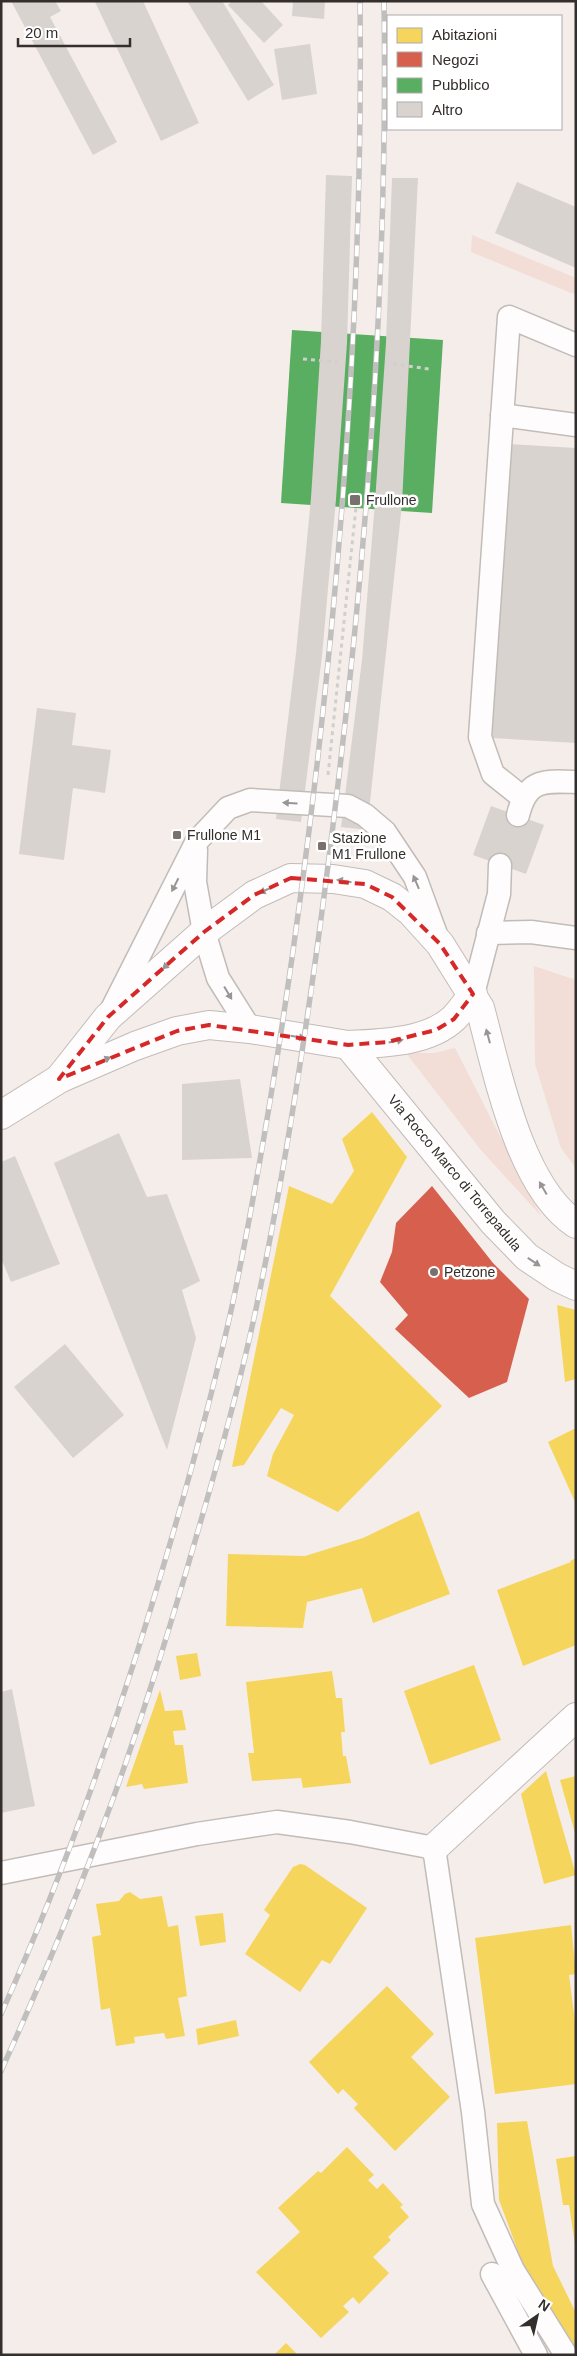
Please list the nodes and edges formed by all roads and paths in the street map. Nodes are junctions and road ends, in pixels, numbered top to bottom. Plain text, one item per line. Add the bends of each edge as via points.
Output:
1 (576, 345) edge
2 (302, 359) dead end
3 (337, 362) dead end
4 (393, 364) dead end
5 (428, 369) dead end
6 (502, 415) junction
7 (576, 424) edge
8 (356, 507) dead end
9 (576, 782) edge
10 (325, 805) junction
11 (197, 841) junction
12 (500, 865) dead end
13 (204, 932) junction
14 (488, 933) junction
15 (576, 938) edge
16 (440, 944) junction
17 (473, 994) junction
18 (108, 1017) junction
19 (250, 1029) junction
20 (348, 1045) junction
21 (59, 1079) junction
22 (1, 1115) edge
23 (576, 1224) edge
24 (576, 1286) edge
25 (576, 1717) edge
26 (434, 1848) junction
27 (1, 1873) edge
28 (492, 2274) dead end
29 (536, 2355) edge
30 (566, 2355) edge

1 - 6 lane via 509,317
2 - 3 path
4 - 5 path
6 - 7 lane
6 - 9 lane via 480,737 493,774 520,806 544,781
8 - 10 path
10 -> 11 lane via 250,800 228,808
16 -> 10 lane via 415,877 385,832 348,806
11 - 13 lane via 195,882
11 -> 18 lane
12 - 14 lane via 499,894
16 -> 13 main road via 412,912 392,897 365,884 333,879 291,878 254,895
13 -> 18 main road
13 -> 19 lane via 218,978
14 - 15 lane via 531,932
14 - 17 lane
16 - 17 main road
20 -> 17 main road via 387,1042 436,1030 454,1019
23 -> 17 main road via 548,1196 520,1147 480,1008
18 - 21 main road
19 -> 20 main road
21 -> 19 main road via 177,1031 209,1025
20 -> 24 main road, Via Rocco Marco di Torrepadula via 493,1222 527,1257
21 - 22 main road
25 - 26 main road
26 - 27 lane via 277,1822 196,1834
26 - 30 lane via 473,2112 483,2204 513,2270
28 - 29 lane

